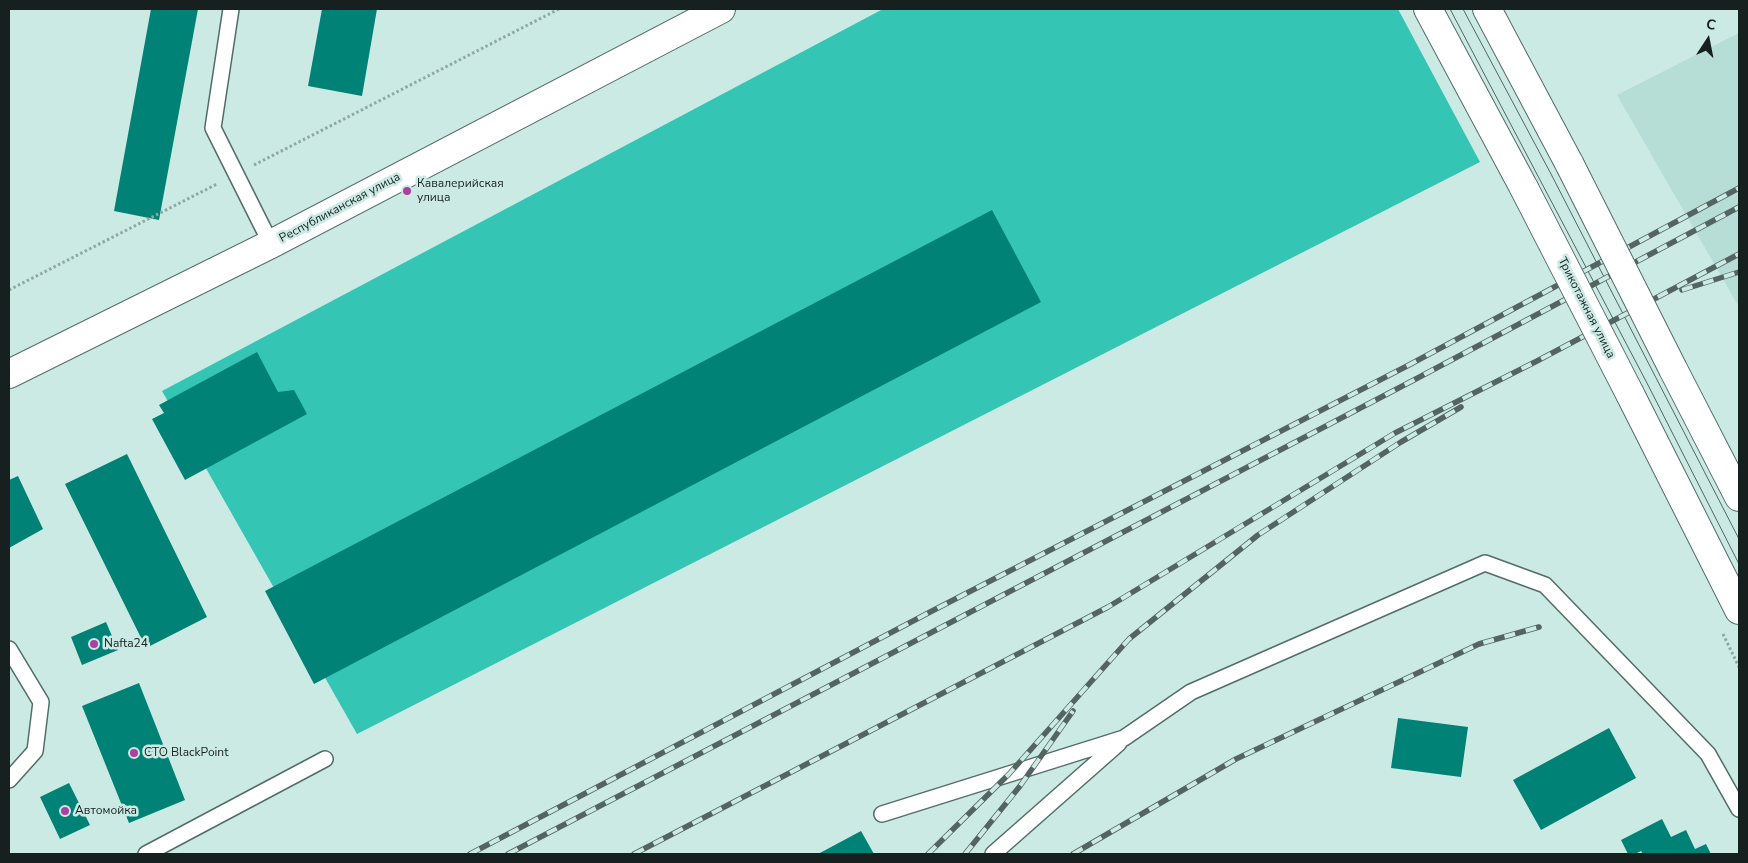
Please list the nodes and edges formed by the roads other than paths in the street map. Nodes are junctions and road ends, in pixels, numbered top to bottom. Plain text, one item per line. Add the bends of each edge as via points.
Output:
1 (231, 9) edge
2 (721, 9) edge
3 (1428, 9) edge
4 (1487, 9) edge
5 (271, 244) junction
6 (9, 374) edge
7 (1739, 497) edge
8 (1739, 610) edge
9 (9, 649) edge
10 (1124, 738) junction
11 (325, 759) dead end
12 (9, 780) edge
13 (1739, 809) edge
14 (882, 814) dead end
15 (146, 854) edge
16 (993, 854) edge

1 - 5 lane via 213,128
2 - 5 main road, Республиканская улица
3 - 8 main road, Трикотажная улица, bridge via 1524,188
4 - 7 main road, bridge
5 - 6 main road, Республиканская улица
9 - 12 lane via 41,702 35,751
10 - 13 lane via 1191,692 1485,563 1545,585 1708,754
10 - 14 lane
10 - 16 lane
11 - 15 lane

